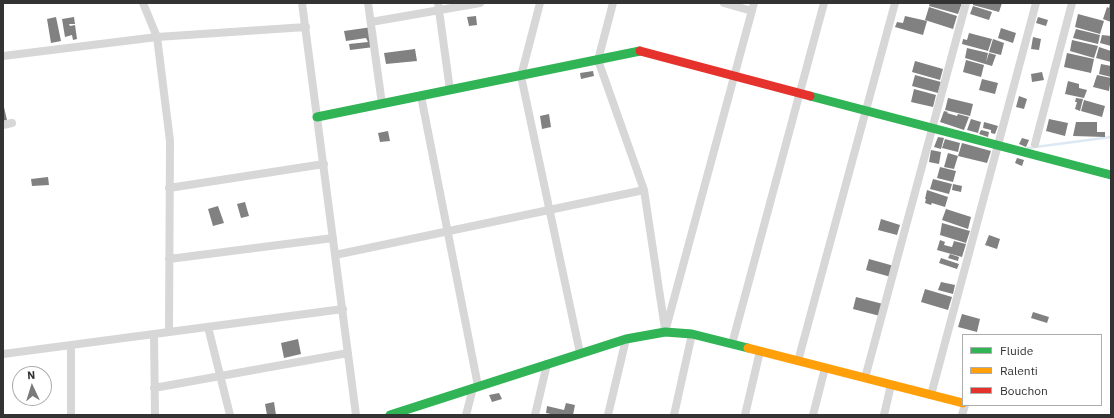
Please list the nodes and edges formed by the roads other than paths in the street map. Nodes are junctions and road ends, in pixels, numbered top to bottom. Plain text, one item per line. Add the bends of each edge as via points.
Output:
1 (143, 3) edge
2 (302, 3) edge
3 (368, 3) edge
4 (480, 3) edge
5 (540, 3) edge
6 (613, 3) edge
7 (724, 3) edge
8 (824, 3) edge
9 (896, 3) edge
10 (966, 3) edge
11 (1036, 3) edge
12 (1072, 3) edge
13 (438, 7) edge
14 (753, 7) edge
15 (371, 22) junction
16 (306, 27) junction
17 (157, 37) junction
18 (3, 56) edge
19 (598, 60) junction
20 (521, 76) junction
21 (734, 76) junction
22 (450, 90) junction
23 (800, 93) junction
24 (421, 96) junction
25 (382, 104) junction
26 (866, 111) junction
27 (317, 118) junction
28 (12, 123) dead end
29 (3, 125) edge
30 (932, 128) junction
31 (1035, 144) dead end
32 (998, 145) junction
33 (324, 164) junction
34 (1111, 174) edge
35 (169, 188) junction
36 (644, 190) junction
37 (550, 210) junction
38 (448, 231) junction
39 (333, 238) junction
40 (335, 255) junction
41 (169, 259) junction
42 (343, 310) junction
43 (208, 327) junction
44 (169, 332) junction
45 (665, 332) junction
46 (154, 334) junction
47 (692, 334) junction
48 (626, 339) junction
49 (732, 344) junction
50 (71, 345) junction
51 (760, 351) junction
52 (348, 353) junction
53 (580, 353) junction
54 (3, 354) edge
55 (798, 361) junction
56 (548, 364) junction
57 (825, 368) junction
58 (220, 376) junction
59 (865, 378) junction
60 (891, 385) junction
61 (476, 387) junction
62 (154, 388) junction
63 (931, 395) junction
64 (962, 403) edge
65 (71, 415) edge
66 (154, 415) edge
67 (230, 415) edge
68 (356, 415) edge
69 (390, 415) edge
70 (466, 415) edge
71 (535, 415) edge
72 (608, 415) edge
73 (674, 415) edge
74 (745, 415) edge
75 (813, 415) edge
76 (884, 415) edge

1 - 17 street
2 - 16 street
3 - 15 street
4 - 13 street
5 - 20 street
6 - 19 street
7 - 14 street
8 - 23 street
9 - 26 street
10 - 30 street
11 - 32 street
12 - 31 street
13 - 15 street
13 - 22 street
14 - 21 street
15 - 25 street
16 - 17 street
16 - 27 street
17 - 18 street
17 - 35 street via 170,141
19 - 20 street
19 - 21 street via 639,51
19 - 36 street
20 - 22 street
20 - 37 street
21 - 23 street
21 - 45 street
22 - 24 street
23 - 26 street
23 - 49 street
24 - 25 street
24 - 38 street
25 - 27 street
26 - 30 street
26 - 55 street
27 - 33 street
28 - 29 street
30 - 32 street
30 - 59 street
32 - 34 street
32 - 63 street
33 - 35 street
33 - 39 street
35 - 41 street
36 - 37 street
36 - 45 street
37 - 38 street
37 - 53 street
38 - 40 street
38 - 61 street
39 - 40 street
39 - 41 street
40 - 42 street
41 - 44 street
42 - 43 street
42 - 52 street
43 - 44 street
43 - 58 street
44 - 46 street
45 - 47 street
45 - 48 street
46 - 50 street
46 - 62 street
47 - 49 street
47 - 73 street
48 - 53 street
48 - 72 street
49 - 51 street
50 - 54 street
50 - 65 street
51 - 55 street
51 - 74 street
52 - 58 street
52 - 68 street
53 - 56 street
55 - 57 street
56 - 61 street
56 - 71 street
57 - 59 street
57 - 75 street
58 - 62 street
58 - 67 street
59 - 60 street
60 - 63 street
60 - 76 street
61 - 69 street
61 - 70 street
62 - 66 street
63 - 64 street

